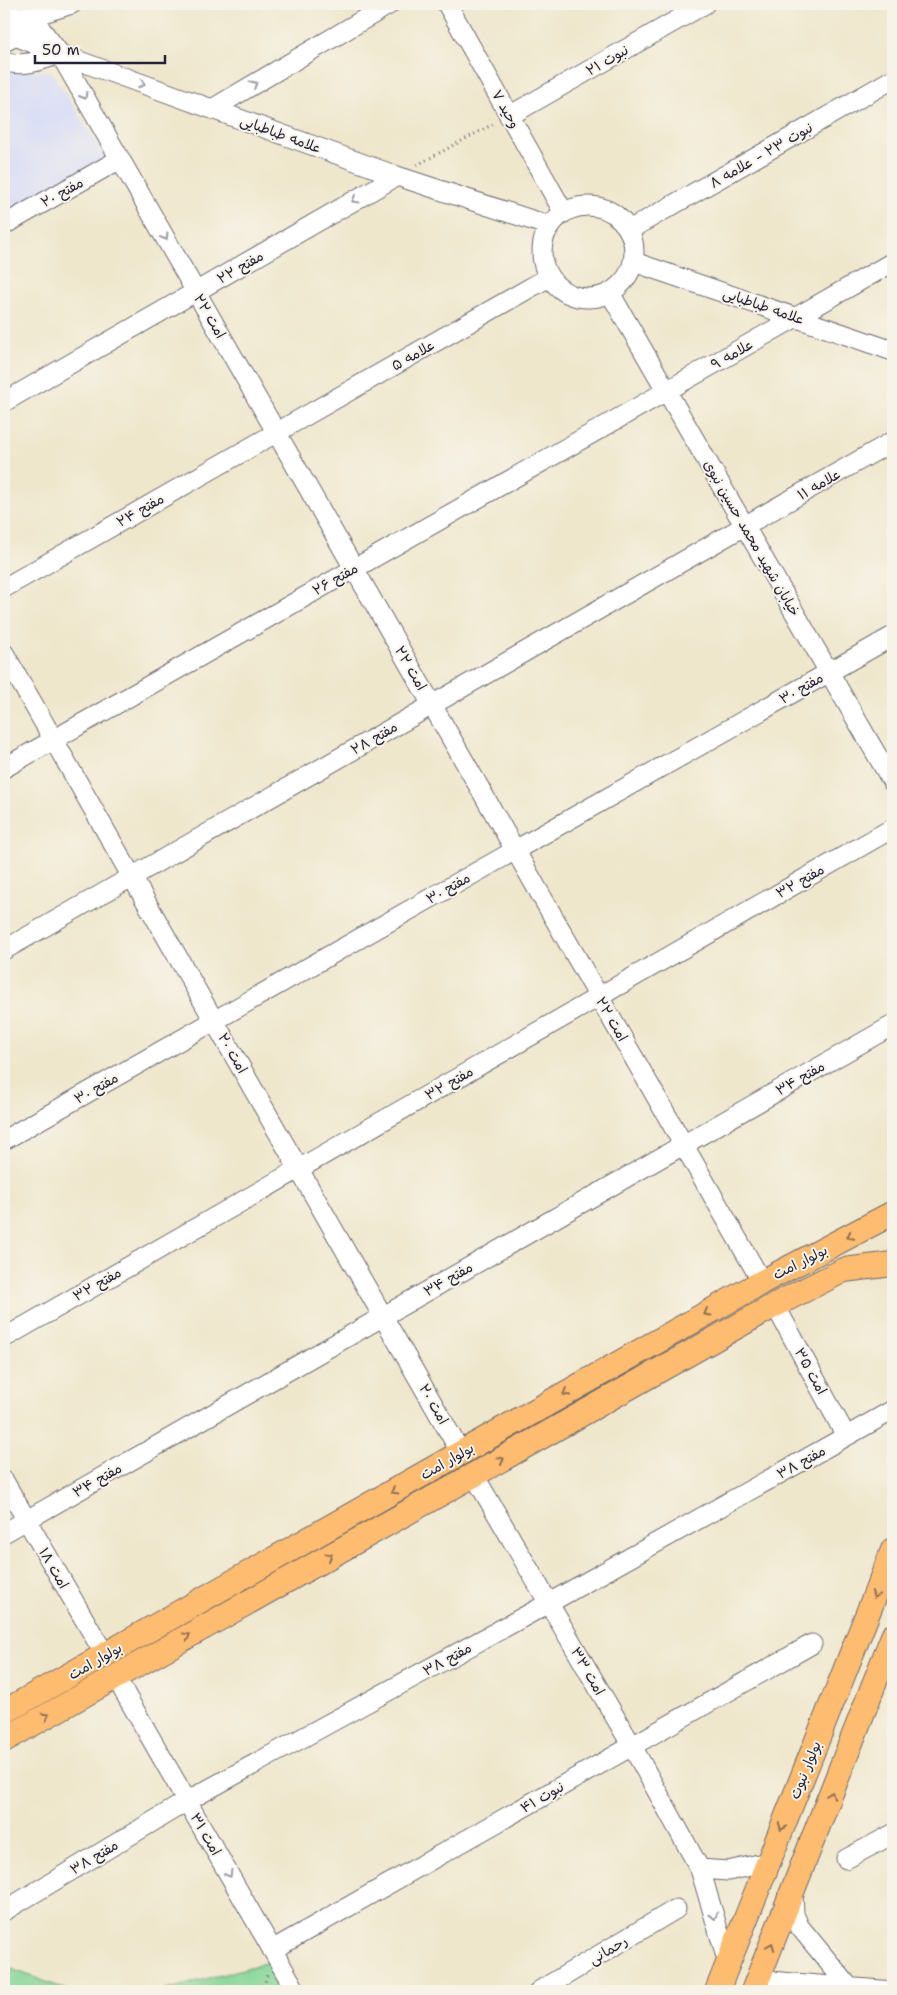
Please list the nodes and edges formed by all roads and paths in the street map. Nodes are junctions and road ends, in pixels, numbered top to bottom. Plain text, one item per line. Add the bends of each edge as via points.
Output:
1 (72, 4) edge
2 (390, 4) edge
3 (447, 4) edge
4 (705, 4) edge
5 (37, 15) junction
6 (4, 17) edge
7 (7, 37) edge
8 (60, 54) junction
9 (4, 61) edge
10 (893, 79) edge
11 (212, 109) junction
12 (509, 116) junction
13 (120, 159) junction
14 (397, 176) junction
15 (557, 220) junction
16 (4, 224) edge
17 (629, 230) junction
18 (634, 262) junction
19 (893, 262) edge
20 (549, 277) junction
21 (196, 292) junction
22 (610, 293) junction
23 (796, 318) junction
24 (893, 350) edge
25 (667, 391) junction
26 (4, 402) edge
27 (276, 432) junction
28 (893, 442) edge
29 (745, 527) junction
30 (354, 568) junction
31 (4, 588) edge
32 (893, 636) edge
33 (4, 653) edge
34 (829, 672) junction
35 (432, 705) junction
36 (54, 740) junction
37 (4, 768) edge
38 (893, 783) edge
39 (893, 828) edge
40 (515, 850) junction
41 (132, 877) junction
42 (4, 950) edge
43 (599, 996) junction
44 (214, 1020) junction
45 (893, 1024) edge
46 (4, 1140) edge
47 (684, 1144) junction
48 (299, 1169) junction
49 (893, 1214) edge
50 (893, 1264) edge
51 (762, 1282) junction
52 (775, 1306) junction
53 (383, 1316) junction
54 (4, 1338) edge
55 (893, 1410) edge
56 (846, 1436) junction
57 (461, 1453) junction
58 (474, 1475) junction
59 (4, 1481) edge
60 (26, 1520) junction
61 (4, 1533) edge
62 (893, 1550) edge
63 (549, 1603) junction
64 (893, 1636) edge
65 (812, 1644) dead end
66 (105, 1655) junction
67 (115, 1676) junction
68 (4, 1712) edge
69 (4, 1740) edge
70 (632, 1746) junction
71 (187, 1801) junction
72 (893, 1834) edge
73 (846, 1860) dead end
74 (768, 1862) junction
75 (700, 1869) junction
76 (793, 1892) junction
77 (676, 1909) dead end
78 (4, 1911) edge
79 (272, 1950) junction
80 (728, 1963) junction
81 (893, 1978) edge
82 (755, 1986) edge
83 (850, 1987) junction
84 (873, 1989) junction
85 (296, 1991) edge
86 (539, 1991) edge
87 (717, 1991) edge
88 (893, 1991) edge

1 - 5 street
11 -> 2 street
3 - 12 street, وحید ۷
4 - 12 street, نبوت ۲۱
5 - 6 street
5 - 7 street
5 - 8 street, امت ۲۲ via 40,28
7 - 8 street, علامه طباطبایی
8 - 9 street via 25,64
8 -> 11 street, علامه طباطبایی
8 -> 13 street, امت ۲۲
10 - 17 street, نبوت ۲۳ - علامه ۸
11 - 14 street, علامه طباطبایی
12 - 14 path
12 - 15 street, وحید ۷
13 - 16 street, مفتح ۲۰
13 -> 21 street, امت ۲۲
14 - 15 street, علامه طباطبایی
14 -> 21 street, مفتح ۲۲
15 - 17 street via 581,207 598,208 615,215
15 - 20 street via 544,241 543,261
17 - 18 street via 634,244
18 - 22 street via 626,279
18 - 23 street, علامه طباطبایی
19 - 23 street, علامه ۹
20 - 22 street via 562,290 579,298 597,298
20 - 27 street, علامه ۵
21 - 26 street, مفتح ۲۲
21 - 27 street, امت ۲۲
22 - 25 street, خیابان شهید محمد حسین نبوی
23 - 24 street, علامه طباطبایی
23 - 25 street, علامه ۹
25 - 29 street, خیابان شهید محمد حسین نبوی
25 - 30 street, مفتح ۲۶
27 - 30 street, امت ۲۲
27 - 31 street, مفتح ۲۴
28 - 29 street, علامه ۱۱
29 - 34 street, خیابان شهید محمد حسین نبوی
29 - 35 street, مفتح ۲۸
30 - 35 street, امت ۲۲
30 - 36 street, مفتح ۲۶
32 - 34 street, مفتح ۳۰
33 - 36 street, امت ۲۰
34 - 38 street, خیابان شهید محمد حسین نبوی
34 - 40 street, مفتح ۳۰
35 - 40 street, امت ۲۲
35 - 41 street, مفتح ۲۸
36 - 37 street, مفتح ۲۶
36 - 41 street, امت ۲۰
39 - 43 street, مفتح ۳۲
40 - 43 street, امت ۲۲
40 - 44 street, مفتح ۳۰
41 - 42 street, مفتح ۲۸
41 - 44 street, امت ۲۰
43 - 47 street, امت ۲۲
43 - 48 street, مفتح ۳۲
44 - 46 street, مفتح ۳۰
44 - 48 street, امت ۲۰
45 - 47 street, مفتح ۳۴
47 - 51 street, امت ۲۲
47 - 53 street, مفتح ۳۴
48 - 53 street, امت ۲۰
48 - 54 street, مفتح ۳۲
49 -> 51 main road, بولوار امت
50 - 52 main road, بولوار امت via 844,1270
51 -> 57 main road, بولوار امت
52 - 56 street, امت ۳۵
58 -> 52 main road, بولوار امت
53 - 57 street, امت ۲۰
53 - 60 street, مفتح ۳۴
55 - 56 street, مفتح ۳۸
56 - 63 street, مفتح ۳۸
57 -> 66 main road, بولوار امت
58 - 63 street, امت ۳۳
67 -> 58 main road, بولوار امت
59 - 60 street, امت ۱۸
60 - 61 street, مفتح ۳۴
60 - 66 street, امت ۱۸
62 -> 74 main road, بولوار نبوت
63 - 70 street, امت ۳۳
63 - 71 street, مفتح ۳۸
76 -> 64 main road
65 - 70 street, نبوت ۴۱
66 - 67 main road
66 - 68 main road, بولوار امت
69 -> 67 main road, بولوار امت
67 - 71 street, امت ۳۱
70 - 75 street, امت ۳۳
70 - 79 street, نبوت ۴۱
71 - 78 street, مفتح ۳۸
71 -> 79 street, امت ۳۱
72 - 73 street
74 - 75 street via 728,1871
74 - 80 main road, بولوار نبوت
75 -> 80 street, امت ۳۳
82 -> 76 main road
76 - 83 street via 794,1914 799,1926
77 - 86 street, رحمانی
79 - 85 street, امت ۳۱
80 - 87 main road, بولوار نبوت
81 - 84 street
82 - 83 street
83 - 84 street
84 - 88 street

